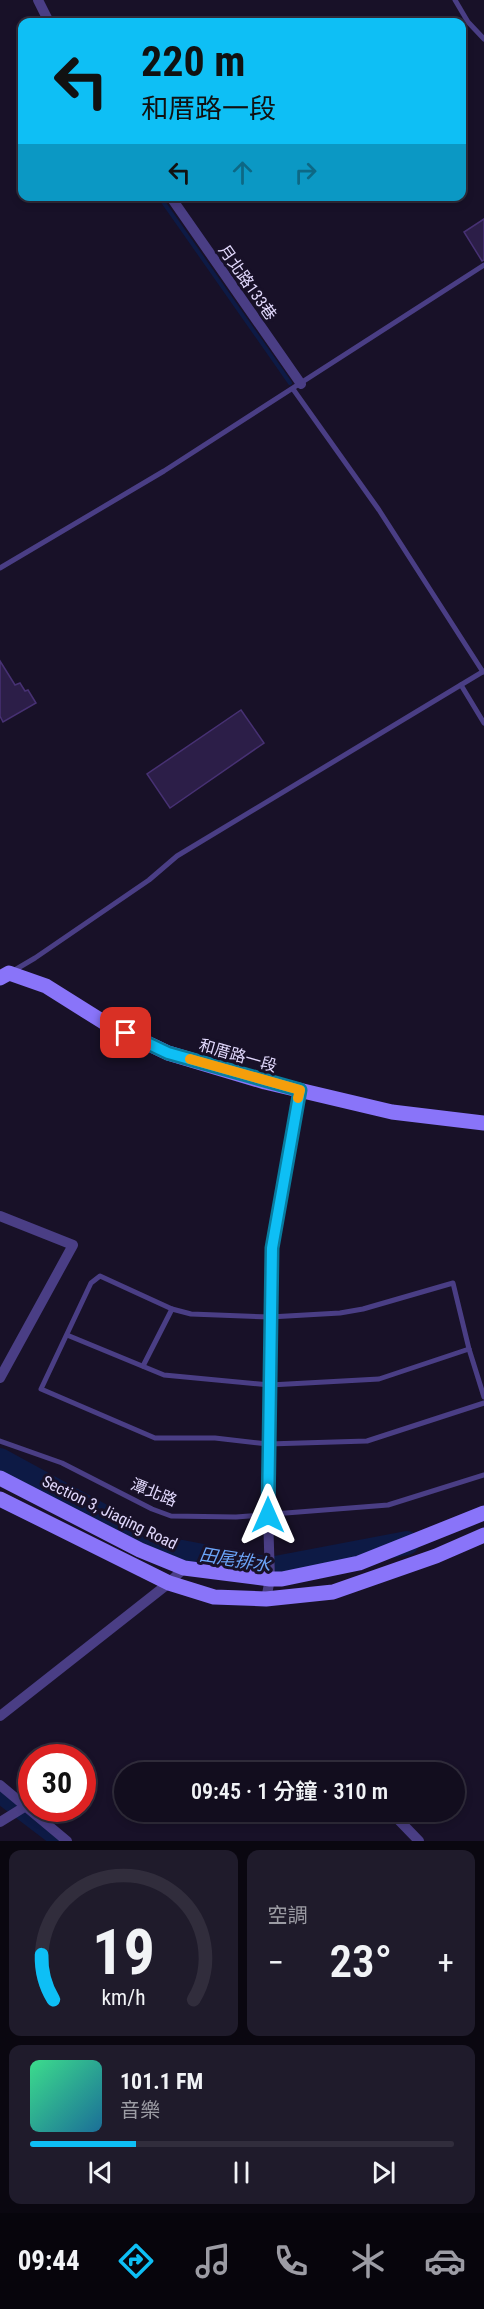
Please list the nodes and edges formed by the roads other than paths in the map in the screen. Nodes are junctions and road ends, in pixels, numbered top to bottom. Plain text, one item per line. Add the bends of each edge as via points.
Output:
1 (38, 0) edge
2 (455, 0) edge
3 (47, 18) edge
4 (466, 18) edge
5 (466, 19) edge
6 (484, 39) edge
7 (173, 201) edge
8 (484, 266) edge
9 (297, 387) junction
10 (0, 568) edge
11 (484, 671) edge
12 (461, 685) junction
13 (484, 723) edge
14 (4, 976) edge
15 (300, 1090) junction
16 (484, 1123) edge
17 (0, 1216) edge
18 (172, 1309) junction
19 (270, 1317) junction
20 (67, 1335) junction
21 (469, 1349) junction
22 (4, 1364) edge
23 (143, 1366) junction
24 (0, 1378) edge
25 (270, 1385) junction
26 (484, 1397) edge
27 (484, 1403) edge
28 (0, 1441) edge
29 (268, 1444) junction
30 (484, 1475) edge
31 (0, 1478) edge
32 (0, 1499) edge
33 (484, 1513) edge
34 (268, 1515) junction
35 (484, 1535) edge
36 (184, 1568) junction
37 (270, 1579) junction
38 (169, 1583) junction
39 (266, 1599) junction
40 (0, 1716) edge
41 (0, 1785) edge
42 (18, 1800) edge
43 (18, 1811) edge
44 (0, 1822) edge
45 (45, 1822) edge
46 (401, 1822) edge
47 (67, 1841) edge
48 (419, 1841) edge

1 - 3 street
2 - 4 lane
5 - 6 lane
7 - 9 street, 月北路133巷
8 - 9 lane
9 - 10 lane
9 - 11 lane
11 - 12 lane
12 - 13 lane
12 - 14 lane via 177,856 149,880
14 - 15 street, 和厝路一段 via 46,987 105,1023 168,1053
15 - 16 street, 和厝路一段 via 392,1112
15 - 19 street via 272,1248
17 - 22 street via 73,1245
18 - 19 lane via 191,1314
18 - 20 lane via 100,1276 91,1283
18 - 23 lane
19 - 21 lane via 363,1309 453,1283
19 - 25 street
20 - 23 lane
20 - 29 lane via 41,1389 155,1438 215,1438
21 - 25 lane via 379,1379
21 - 26 lane
22 - 24 street
23 - 25 lane via 164,1375
25 - 29 street
27 - 29 lane via 367,1441
28 - 34 lane, 潭北路 via 62,1463 171,1516
29 - 34 street
30 - 34 lane, 潭北路 via 388,1505
31 - 36 street, Section 3, Jiaqing Road via 140,1551
32 - 38 street
33 - 37 street, Section 3, Jiaqing Road via 358,1563
34 - 37 street
35 - 39 street via 333,1592
36 - 37 street, Section 3, Jiaqing Road
36 - 38 street
37 - 39 street
38 - 39 street via 214,1597
38 - 40 street
41 - 42 street
43 - 44 street
45 - 47 street
46 - 48 street

